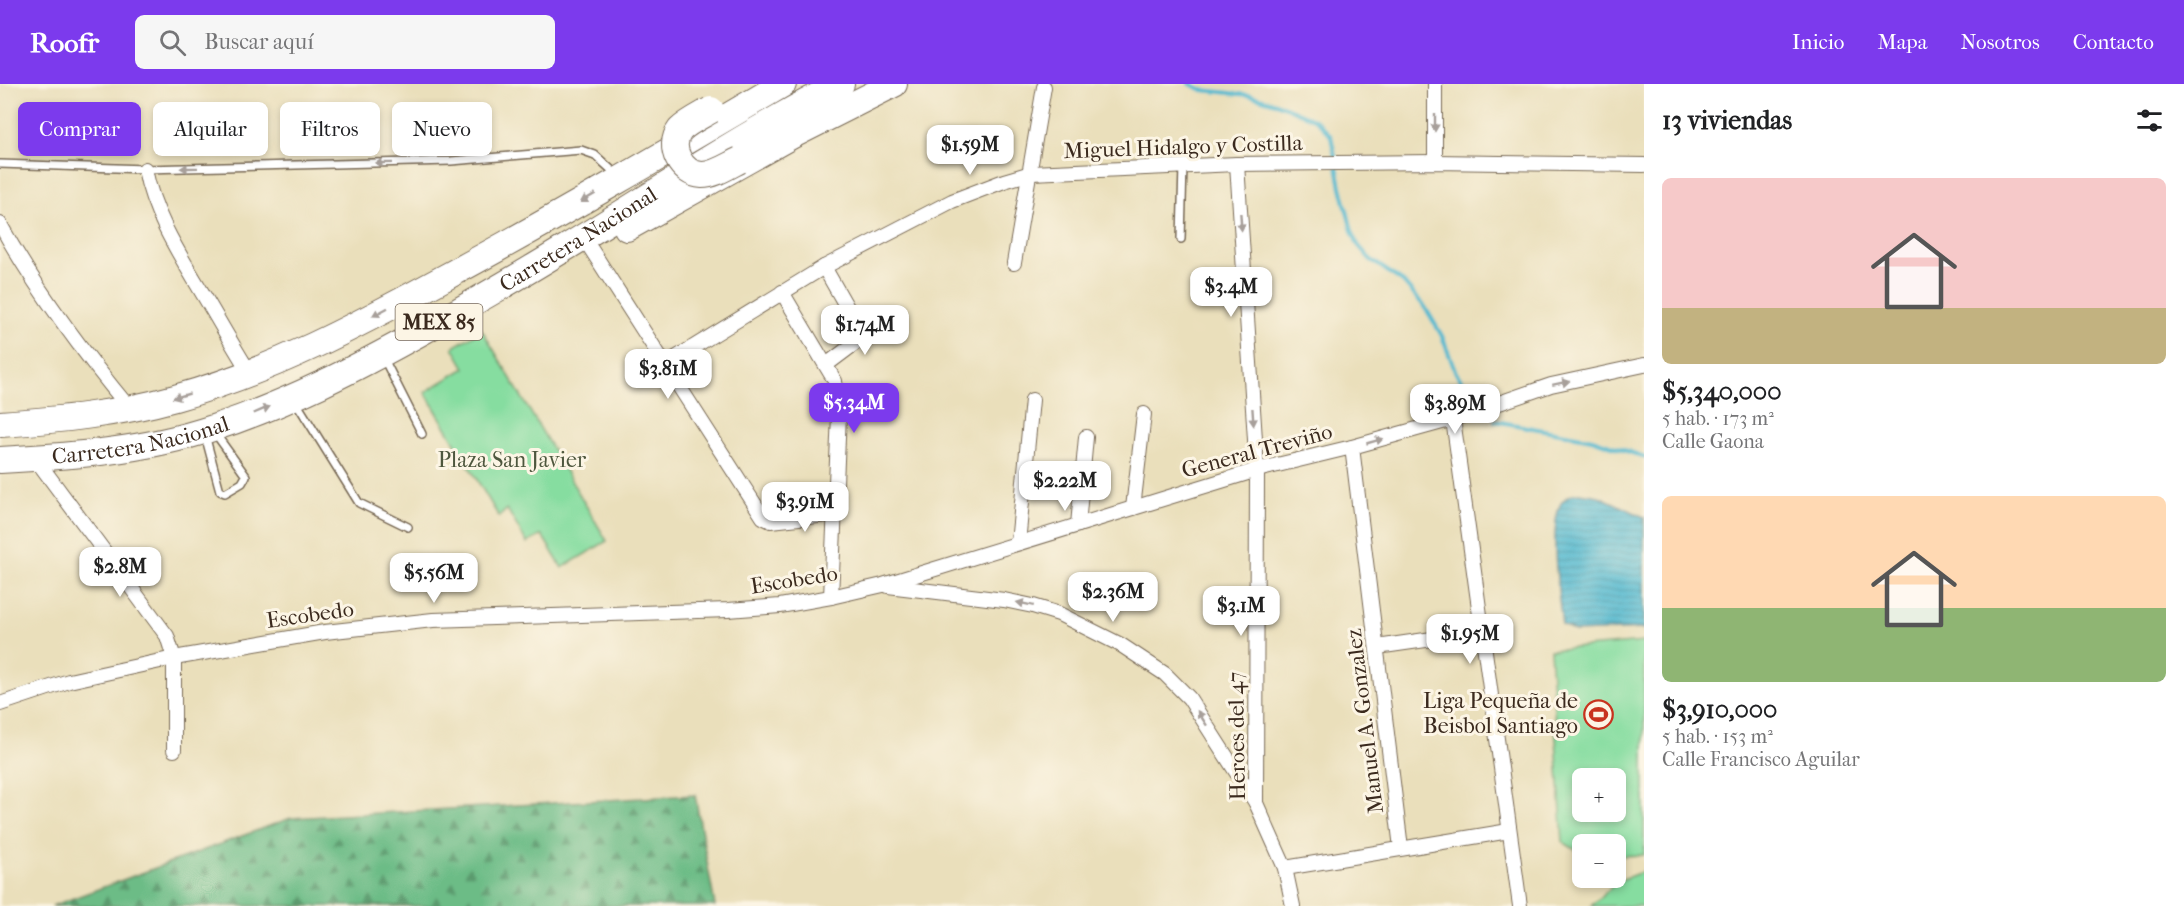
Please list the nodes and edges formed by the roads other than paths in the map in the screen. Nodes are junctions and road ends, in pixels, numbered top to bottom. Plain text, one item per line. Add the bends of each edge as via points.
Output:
1 (754, 84) edge
2 (783, 84) edge
3 (841, 84) edge
4 (875, 84) edge
5 (894, 84) edge
6 (1435, 84) edge
7 (1044, 87) dead end
8 (1436, 162) junction
9 (0, 164) edge
10 (1237, 164) junction
11 (1644, 165) edge
12 (1183, 166) junction
13 (145, 169) junction
14 (1030, 173) junction
15 (621, 178) junction
16 (0, 224) edge
17 (1181, 239) dead end
18 (577, 247) junction
19 (1014, 262) dead end
20 (824, 267) junction
21 (782, 292) junction
22 (381, 354) junction
23 (664, 365) junction
24 (826, 365) junction
25 (1644, 365) edge
26 (250, 373) junction
27 (293, 397) junction
28 (1032, 400) dead end
29 (130, 408) junction
30 (1144, 414) dead end
31 (1453, 419) junction
32 (0, 424) edge
33 (208, 430) junction
34 (422, 434) dead end
35 (1086, 437) dead end
36 (1352, 447) junction
37 (35, 458) junction
38 (0, 460) edge
39 (1257, 470) junction
40 (1133, 508) junction
41 (836, 514) junction
42 (1078, 525) junction
43 (408, 527) dead end
44 (1018, 543) junction
45 (883, 585) junction
46 (831, 597) junction
47 (1481, 632) junction
48 (1377, 647) junction
49 (174, 658) junction
50 (0, 704) edge
51 (174, 750) dead end
52 (1256, 803) junction
53 (1509, 831) junction
54 (1401, 848) junction
55 (1285, 867) junction
56 (1293, 906) edge
57 (1520, 906) edge

1 - 4 highway, bridge via 680,131 674,143 676,154 688,170 701,175 717,171
2 - 15 highway, Carretera Nacional / MEX 85
3 - 18 highway, Carretera Nacional / MEX 85 via 765,124
5 - 18 highway, MEX 85 via 791,136 605,240
6 -> 8 street
7 - 14 street
8 - 10 street, Miguel Hidalgo y Costilla
8 - 11 street, Miguel Hidalgo y Costilla
9 - 13 lane
10 - 12 street, Miguel Hidalgo y Costilla
10 -> 39 street, Heroes del 47
12 - 14 street, Miguel Hidalgo y Costilla
12 - 17 lane
15 -> 13 lane via 595,155 581,150 451,161
13 - 26 street via 153,199 176,247
14 - 19 street
14 - 20 street, Miguel Hidalgo y Costilla via 952,201
15 -> 26 highway, Carretera Nacional / MEX 85 via 363,322
16 - 29 street via 60,319
18 - 22 highway, Carretera Nacional / MEX 85
18 - 23 street
20 - 21 street, Miguel Hidalgo y Costilla
20 - 24 street via 861,333 858,341
21 - 23 street, Miguel Hidalgo y Costilla
21 - 24 street
22 - 27 highway, Carretera Nacional / MEX 85
22 - 34 lane
23 - 41 street via 763,518 771,521
24 - 41 street via 834,381 839,415
31 -> 25 street, General Treviño via 1551,385
26 -> 29 highway, Carretera Nacional / MEX 85
33 -> 27 highway, Carretera Nacional / MEX 85
27 - 43 lane via 358,503
28 - 44 street
29 - 32 highway, Carretera Nacional / MEX 85
30 - 40 street
36 -> 31 street, General Treviño
31 - 47 street
33 - 33 lane via 246,476 225,494 220,491
33 - 37 highway, Carretera Nacional / MEX 85 via 139,446
35 - 42 street
36 - 39 street, General Treviño
36 - 48 street, Manuel A. Gonzalez
37 - 38 highway, Carretera Nacional / MEX 85
37 - 49 street via 162,628
39 - 40 street, General Treviño
39 - 52 street, Heroes del 47
40 - 42 street, General Treviño
41 - 46 street
42 - 44 street, General Treviño
44 - 45 street, General Treviño
45 - 46 street, Escobedo
52 -> 45 street via 1189,698 1165,674 1121,645 1059,614 1032,606
46 - 49 street, Escobedo via 728,610 433,620 325,632
47 - 48 street
47 - 53 street
48 - 54 street, Manuel A. Gonzalez
49 - 50 street, Escobedo via 69,681
49 - 51 street
52 - 55 street, Heroes del 47
53 - 54 street
53 - 57 street
54 - 55 street
55 - 56 street, Heroes del 47

